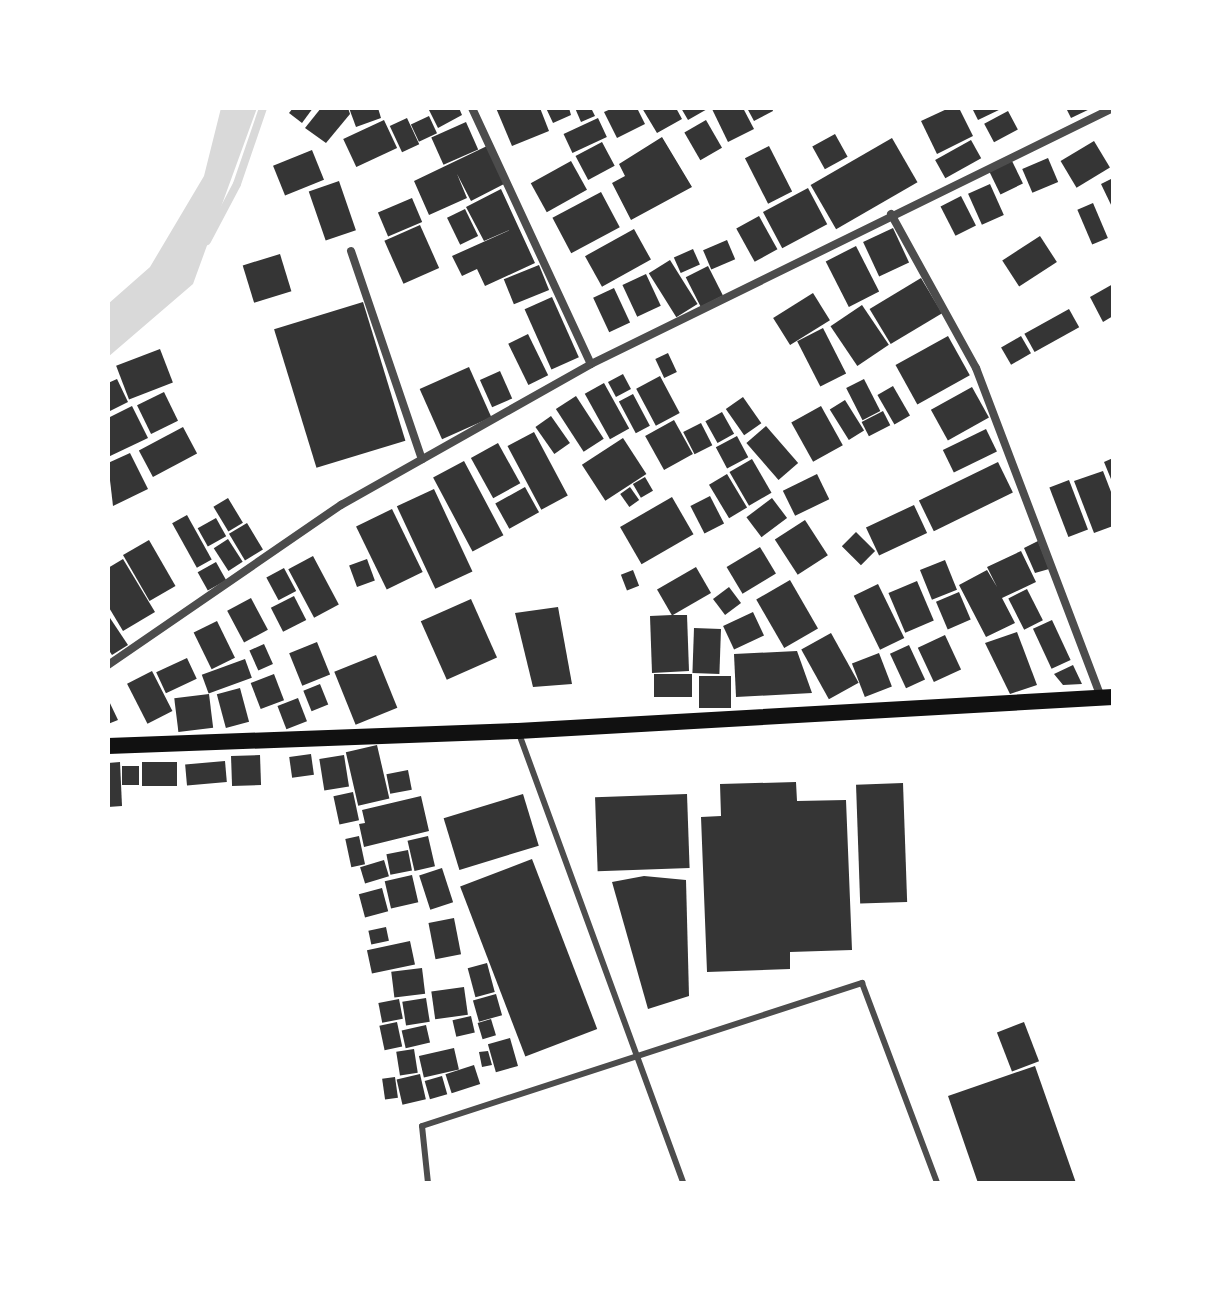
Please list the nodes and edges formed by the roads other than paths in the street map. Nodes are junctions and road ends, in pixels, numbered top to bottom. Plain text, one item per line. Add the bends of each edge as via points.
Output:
1 (472, 108) edge
2 (1113, 108) edge
3 (891, 214) junction
4 (351, 251) dead end
5 (591, 364) junction
6 (422, 459) junction
7 (108, 665) edge
8 (1107, 698) edge
9 (518, 731) junction
10 (108, 746) edge
11 (637, 1056) junction
12 (428, 1183) edge
13 (683, 1183) edge
14 (937, 1183) edge

1 - 5 street
2 - 3 street
3 - 5 street
3 - 8 street via 976,368
4 - 6 street
5 - 6 street
6 - 7 street via 341,505
8 - 9 main road
9 - 10 main road
9 - 11 lane
11 - 12 lane via 422,1126
11 - 13 lane
11 - 14 lane via 862,983

